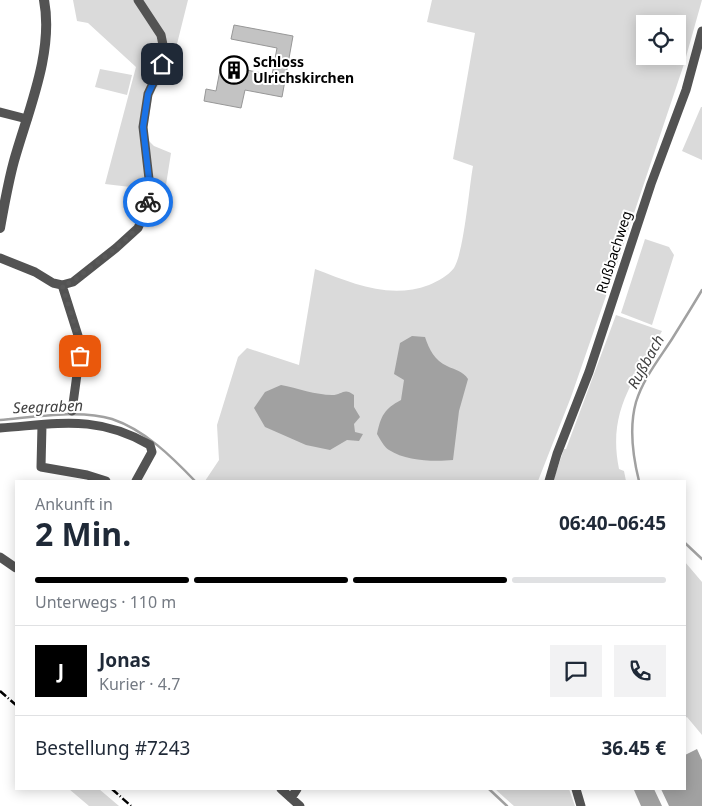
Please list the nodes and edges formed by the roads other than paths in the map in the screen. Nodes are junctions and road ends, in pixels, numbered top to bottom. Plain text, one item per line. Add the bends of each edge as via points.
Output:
1 (44, 0) edge
2 (138, 0) edge
3 (702, 31) edge
4 (0, 112) edge
5 (27, 119) junction
6 (0, 228) edge
7 (0, 258) edge
8 (62, 285) junction
9 (72, 411) dead end
10 (42, 425) junction
11 (0, 428) edge
12 (103, 480) edge
13 (137, 480) edge
14 (549, 480) edge
15 (0, 557) edge
16 (15, 567) edge
17 (282, 790) edge
18 (296, 790) edge
19 (576, 790) edge
20 (292, 798) junction
21 (300, 806) edge
22 (581, 806) edge

1 - 5 street via 43,50
2 - 8 street via 161,35 164,50 162,64 148,94 143,127 149,179 147,207 138,228 72,282
3 - 14 street, Rußbachweg via 686,90
4 - 5 street
5 - 6 street via 13,163
7 - 8 street
8 - 9 street via 81,345
10 - 11 street
10 - 12 street via 41,467
10 - 13 street via 94,424 132,435 150,445 152,452
15 - 16 street
17 - 20 street
18 - 20 street
19 - 22 street
20 - 21 street

